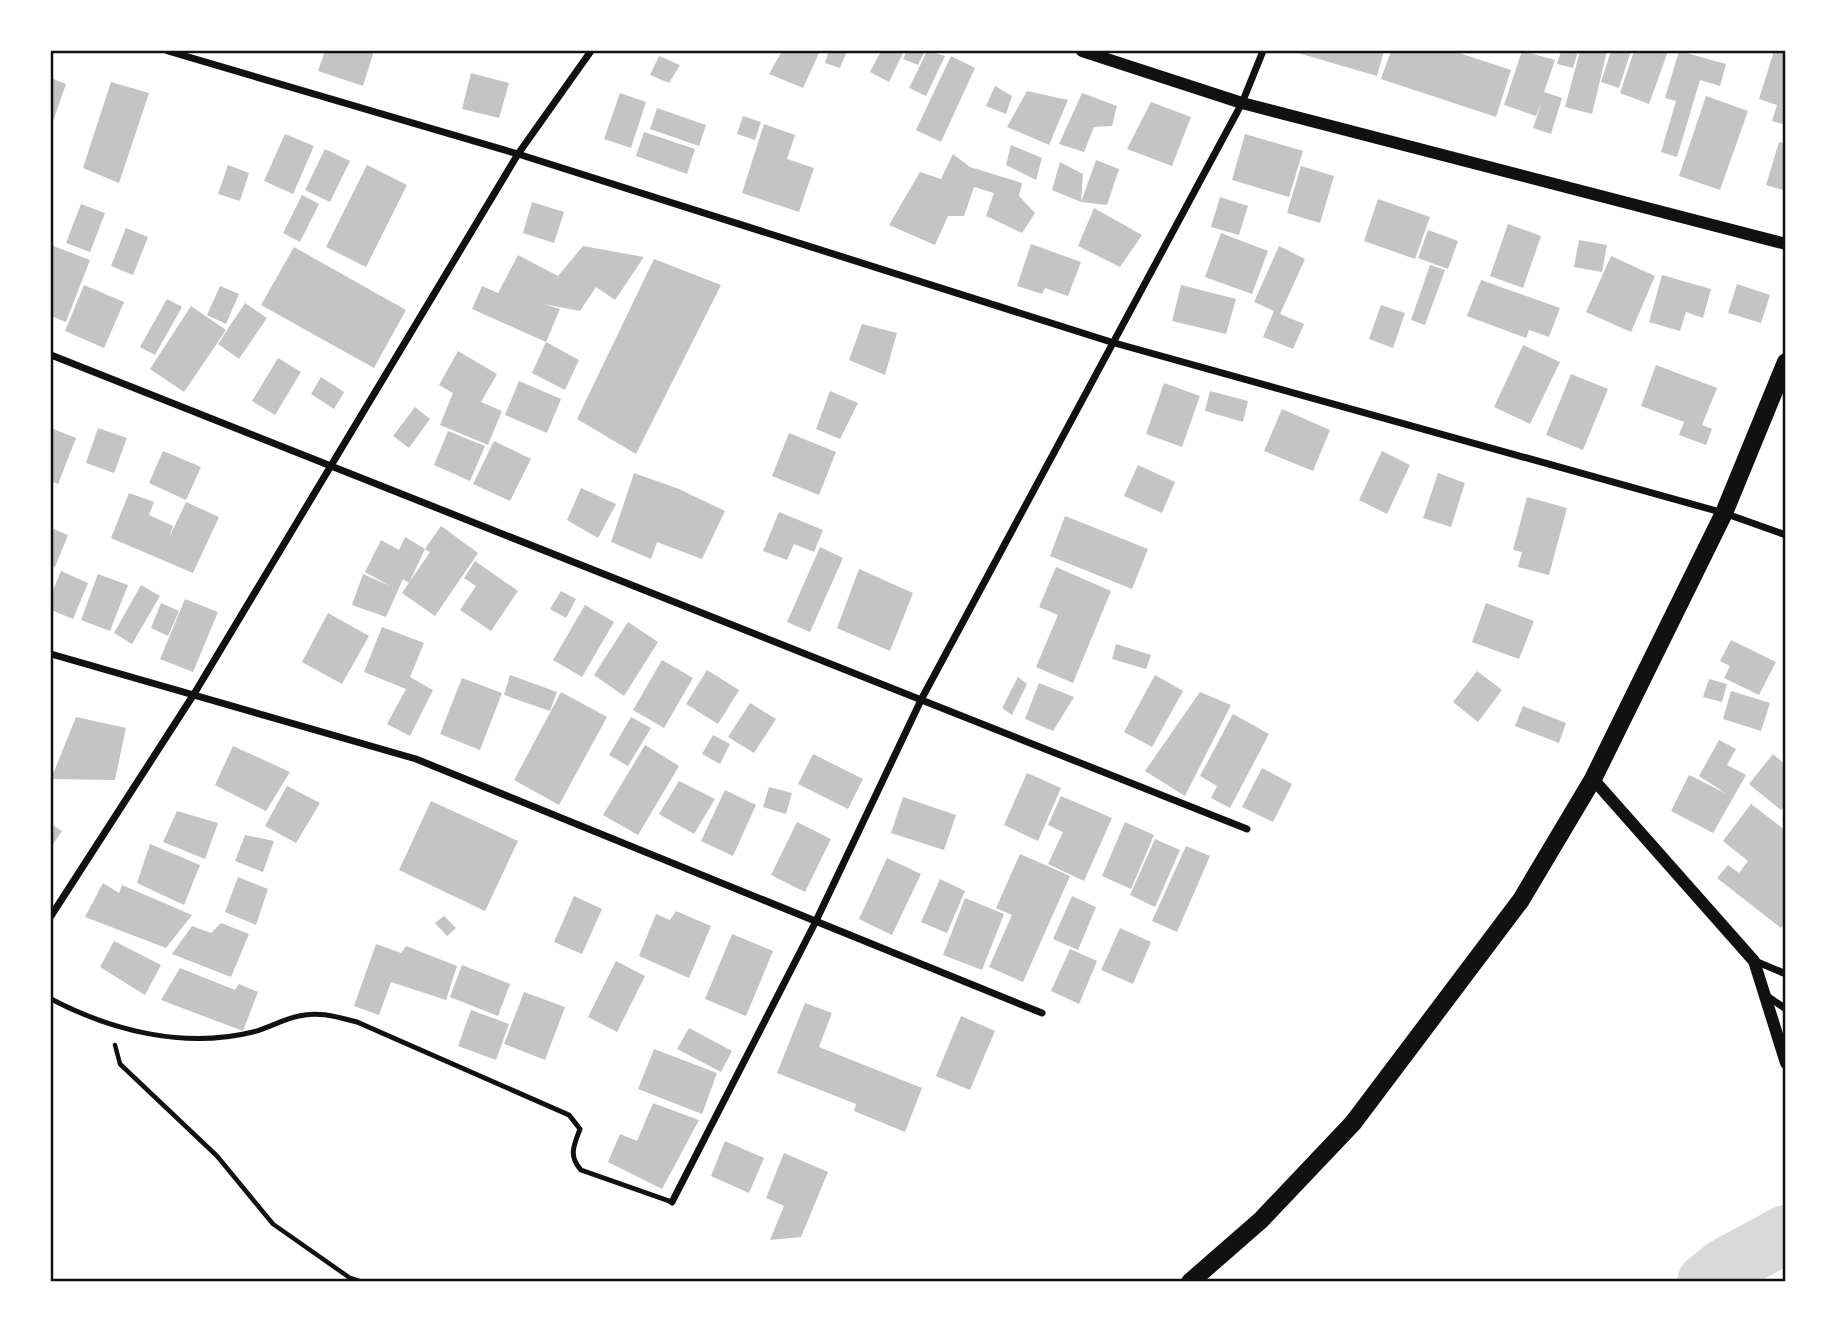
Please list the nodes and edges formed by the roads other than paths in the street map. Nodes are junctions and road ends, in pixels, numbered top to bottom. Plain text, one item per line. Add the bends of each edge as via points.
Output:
1 (168, 51) edge
2 (591, 51) edge
3 (1082, 51) edge
4 (1263, 51) edge
5 (1242, 103) junction
6 (518, 155) junction
7 (1786, 244) edge
8 (1111, 342) junction
9 (51, 355) edge
10 (1786, 362) edge
11 (331, 467) junction
12 (1724, 513) junction
13 (1786, 535) edge
14 (51, 654) edge
15 (194, 694) junction
16 (922, 698) junction
17 (1593, 779) junction
18 (1247, 829) dead end
19 (51, 916) edge
20 (815, 923) junction
21 (1754, 961) junction
22 (1786, 974) edge
23 (1766, 996) junction
24 (51, 999) edge
25 (1786, 1009) edge
26 (1042, 1013) dead end
27 (1786, 1063) edge
28 (672, 1202) joint
29 (1190, 1282) edge

1 - 6 street
2 - 6 street
3 - 5 street
4 - 5 street
5 - 7 street
5 - 8 street
6 - 8 street
6 - 11 street
8 - 12 street
8 - 16 street
9 - 11 street
10 - 12 main road
11 - 15 street
11 - 16 street
12 - 13 street
12 - 17 main road
14 - 15 street
15 - 19 street
15 - 20 street via 416,759
16 - 18 street
16 - 20 street
17 - 21 street
17 - 29 main road via 1521,900 1353,1123 1261,1220
20 - 26 street
20 - 28 street
21 - 22 street
21 - 23 street
23 - 25 street
23 - 27 street
24 - 28 lane via 110,1024 154,1036 201,1039 254,1032 298,1016 324,1014 357,1022 569,1115 580,1129 572,1152 581,1170

